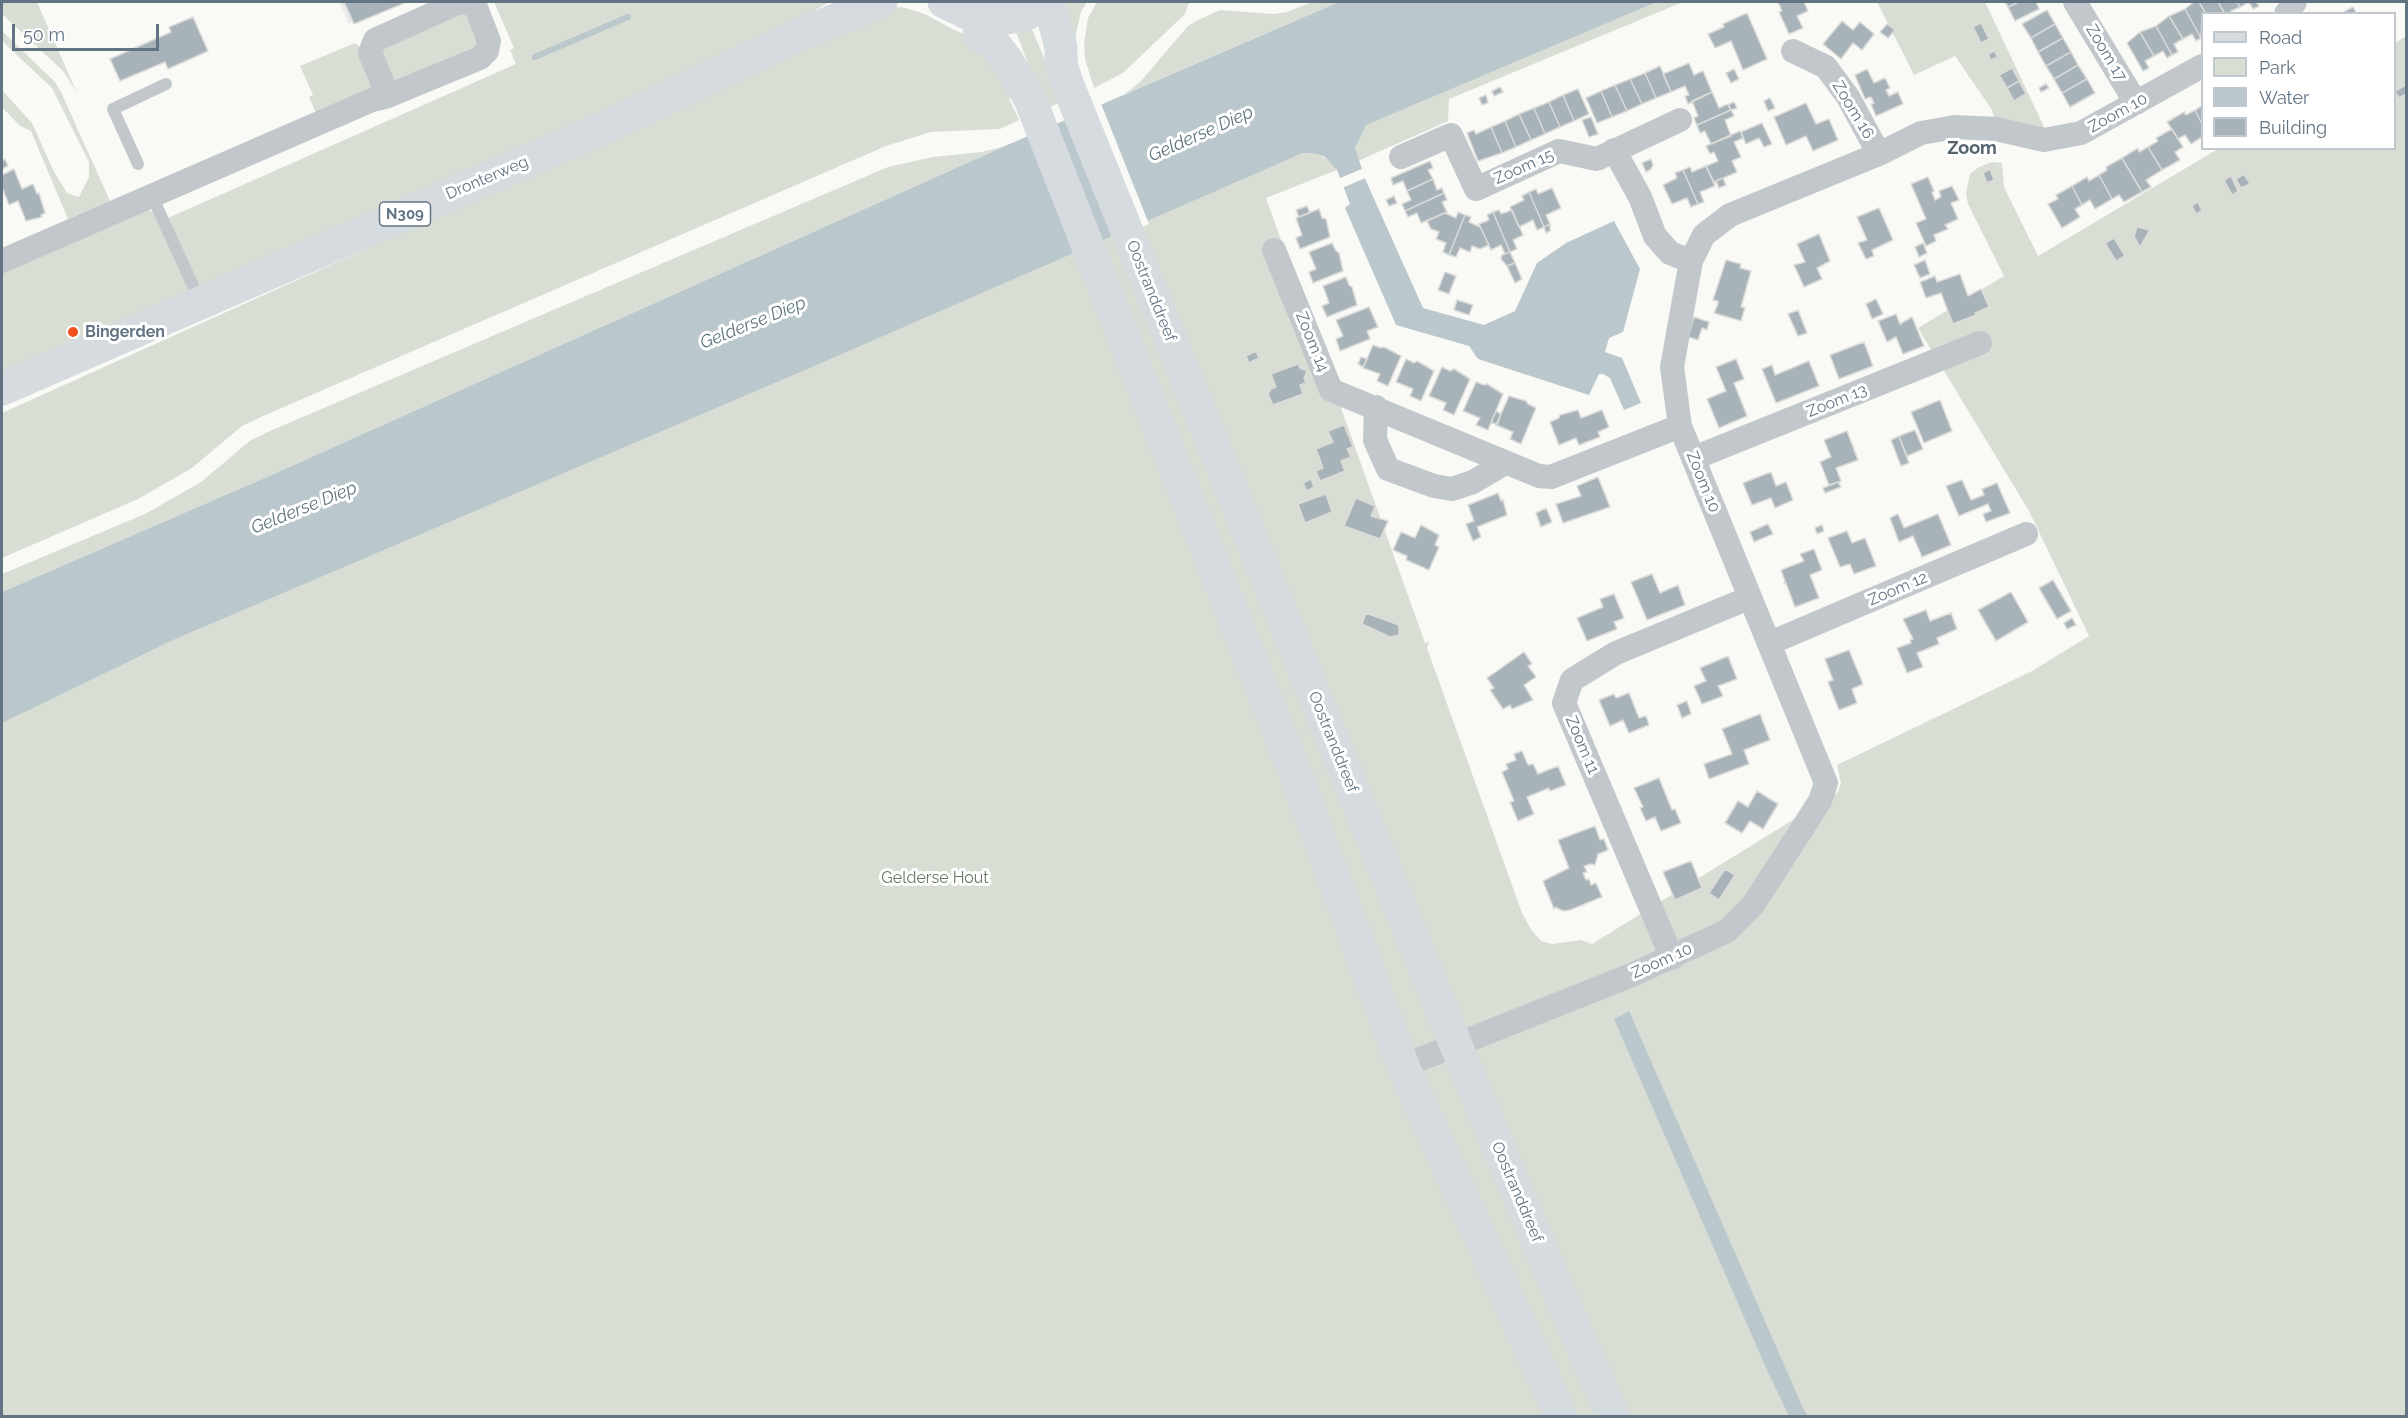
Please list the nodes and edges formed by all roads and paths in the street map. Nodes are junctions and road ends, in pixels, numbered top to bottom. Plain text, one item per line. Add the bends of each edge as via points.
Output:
1 (844, 2) edge
2 (881, 2) edge
3 (924, 2) edge
4 (944, 2) edge
5 (2076, 2) edge
6 (1042, 4) edge
7 (987, 26) junction
8 (805, 32) junction
9 (1793, 51) dead end
10 (2201, 67) edge
11 (166, 84) dead end
12 (388, 96) junction
13 (2136, 103) junction
14 (1680, 120) dead end
15 (1614, 150) junction
16 (1879, 154) junction
17 (1401, 157) dead end
18 (138, 164) dead end
19 (152, 196) junction
20 (1274, 250) dead end
21 (2, 261) edge
22 (1691, 261) junction
23 (200, 303) junction
24 (1980, 343) dead end
25 (2, 389) edge
26 (1376, 407) junction
27 (1680, 426) junction
28 (1694, 458) junction
29 (1505, 463) junction
30 (2026, 534) dead end
31 (1749, 598) junction
32 (1770, 643) junction
33 (1672, 958) junction
34 (1456, 1045) junction
35 (1403, 1066) junction
36 (1561, 1416) edge
37 (1613, 1416) edge

1 - 8 main road, Dronterweg / N309
2 - 8 main road, Dronterweg / N309
3 - 7 main road via 943,17
4 - 7 main road
5 - 13 street, Zoom 17
6 - 7 main road
6 - 34 main road, Oostranddreef via 1050,52 1064,74
7 - 35 main road via 1027,93 1296,775
8 - 23 main road, Dronterweg / N309 via 608,126
9 - 16 street, Zoom 16 via 1826,67 1848,97
10 - 13 street, Zoom 10
11 - 18 lane via 113,109
12 - 12 street via 484,56 489,41 475,5 455,4 375,40 372,57
12 - 19 street
13 - 16 street, Zoom 10 via 2081,133 2044,140 1996,129 1955,127 1921,133
14 - 15 street, Zoom 15
15 - 17 street, Zoom 15 via 1597,159 1559,151 1476,189 1451,135
15 - 22 street via 1640,197 1655,236 1670,253
16 - 22 street, Zoom 10 via 1730,215 1704,235
19 - 21 street
19 - 23 lane
20 - 26 street, Zoom 14 via 1331,390
22 - 27 street, Zoom 10 via 1672,368
23 - 25 main road, Dronterweg / N309
24 - 28 street, Zoom 13
26 - 29 street, Zoom 14
26 - 29 street via 1375,440 1388,469 1452,489
27 - 28 street, Zoom 10
27 - 29 street, Zoom 14 via 1551,477
28 - 31 street, Zoom 10
30 - 32 street, Zoom 12
31 - 32 street, Zoom 10
31 - 33 street, Zoom 11 via 1616,652 1572,680 1564,703
32 - 33 street, Zoom 10 via 1826,783 1820,801 1753,905 1727,931
33 - 34 street, Zoom 10
34 - 35 street
34 - 37 main road, Oostranddreef
35 - 36 main road

